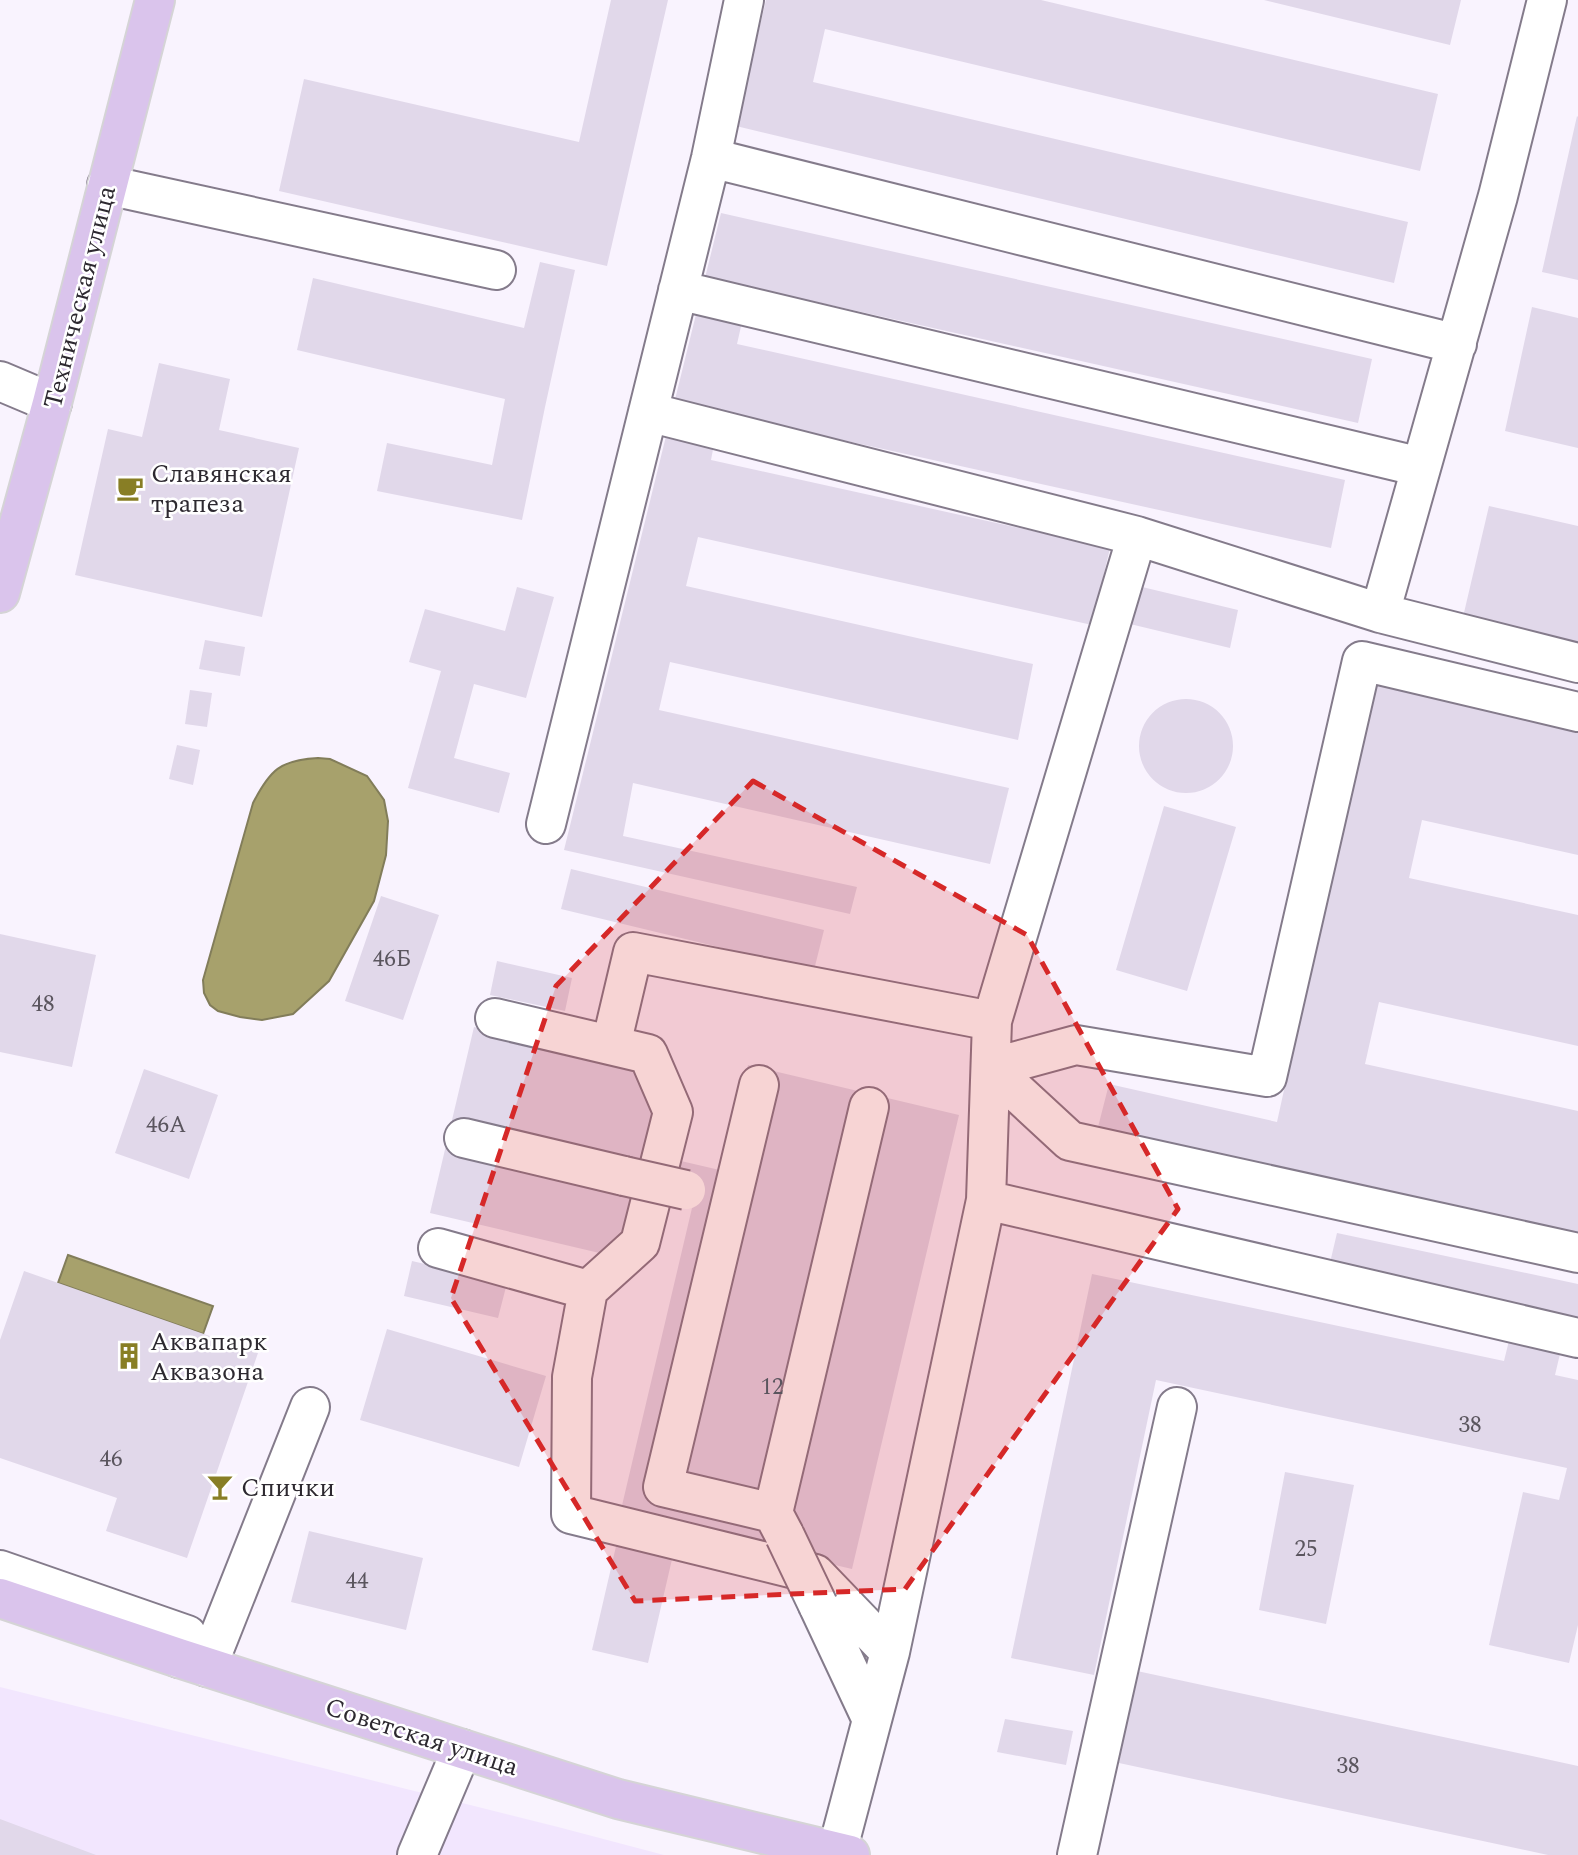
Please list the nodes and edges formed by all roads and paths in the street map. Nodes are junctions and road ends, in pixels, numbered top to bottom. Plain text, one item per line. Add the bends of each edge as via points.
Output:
1 (155, 0) edge
2 (744, 0) edge
3 (1547, 0) edge
4 (711, 158) junction
5 (107, 185) junction
6 (496, 270) dead end
7 (678, 290) junction
8 (1457, 344) junction
9 (0, 381) edge
10 (52, 403) junction
11 (648, 412) junction
12 (1421, 467) junction
13 (1137, 536) junction
14 (0, 593) edge
15 (1380, 613) junction
16 (1578, 663) edge
17 (1578, 712) edge
18 (545, 824) dead end
19 (495, 1018) dead end
20 (992, 1021) junction
21 (611, 1045) junction
22 (991, 1068) junction
23 (759, 1084) dead end
24 (869, 1107) dead end
25 (464, 1138) dead end
26 (986, 1200) junction
27 (730, 1201) junction
28 (438, 1248) dead end
29 (1578, 1253) edge
30 (589, 1290) junction
31 (1578, 1338) edge
32 (1177, 1406) dead end
33 (310, 1407) dead end
34 (779, 1524) junction
35 (0, 1570) edge
36 (0, 1598) edge
37 (890, 1652) junction
38 (193, 1663) junction
39 (872, 1720) junction
40 (462, 1749) junction
41 (844, 1853) edge
42 (417, 1855) edge
43 (1077, 1855) edge

1 - 5 main road, Техническая улица
2 - 4 street
3 - 8 street
4 - 7 street
4 - 8 street
5 - 6 street
5 - 10 main road, Техническая улица
7 - 11 street
7 - 12 street
8 - 12 street
9 - 10 street
10 - 14 main road, Техническая улица
11 - 13 street
11 - 18 street
12 - 15 street
13 - 15 street
13 - 20 street
15 - 16 street
17 - 22 street via 1362,661 1267,1077 1076,1045
19 - 21 street
20 - 21 street via 633,952
20 - 22 street
21 - 30 street via 648,1054 673,1112 640,1243
22 - 26 street
22 - 29 street via 1070,1141
23 - 27 street
24 - 34 street
25 - 27 street, bridge
26 - 31 street
26 - 37 street
27 - 34 street via 663,1487
28 - 30 street
30 - 37 street via 572,1377 571,1514 815,1574
32 - 43 street
33 - 38 street
34 - 39 street, bridge
35 - 38 street via 187,1635
36 - 38 main road, Советская улица
37 - 39 street
38 - 40 main road, Советская улица
39 - 41 street
40 - 41 main road, Советская улица via 618,1799
40 - 42 street

